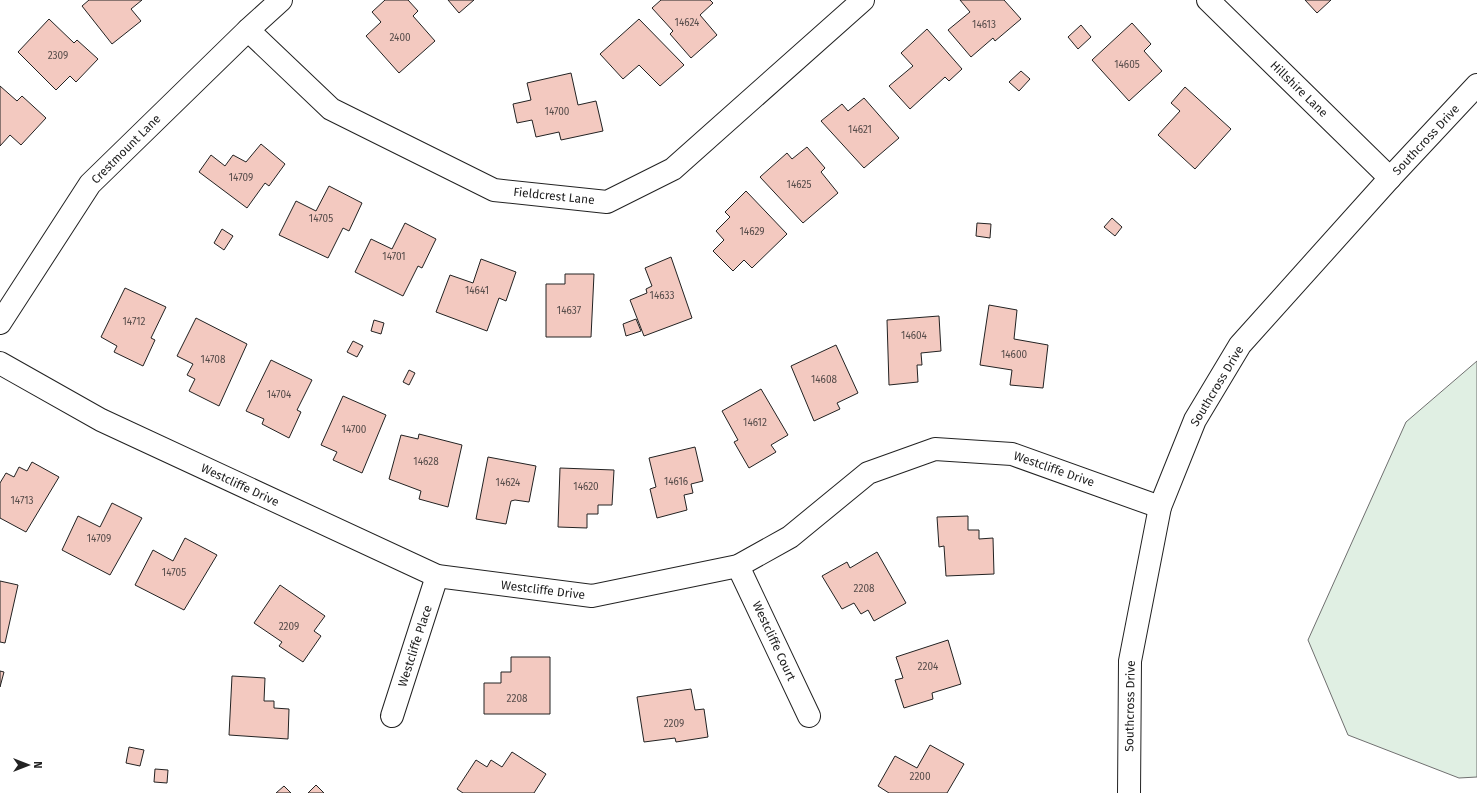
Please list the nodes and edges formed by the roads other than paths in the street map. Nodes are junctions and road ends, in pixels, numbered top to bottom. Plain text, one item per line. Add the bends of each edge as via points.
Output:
1 (281, 0) edge
2 (863, 0) edge
3 (1208, 0) edge
4 (248, 30) junction
5 (1477, 84) edge
6 (1390, 178) junction
7 (0, 323) edge
8 (0, 363) edge
9 (1160, 507) junction
10 (738, 566) junction
11 (437, 576) junction
12 (392, 716) dead end
13 (809, 716) dead end
14 (1129, 793) edge

1 - 4 street, Crestmount Lane
2 - 4 street, Fieldcrest Lane via 673,169 607,202 494,190 331,109
3 - 6 street, Hillshire Lane
4 - 7 street, Crestmount Lane via 90,184
5 - 6 street, Southcross Drive
6 - 9 street, Southcross Drive via 1240,345 1195,420
8 - 11 street, Westcliffe Drive via 101,420
9 - 10 street, Westcliffe Drive via 1012,454 935,449 868,473 790,537
9 - 14 street, Southcross Drive via 1130,661
10 - 11 street, Westcliffe Drive via 592,596
10 - 13 street, Westcliffe Court
11 - 12 street, Westcliffe Place

